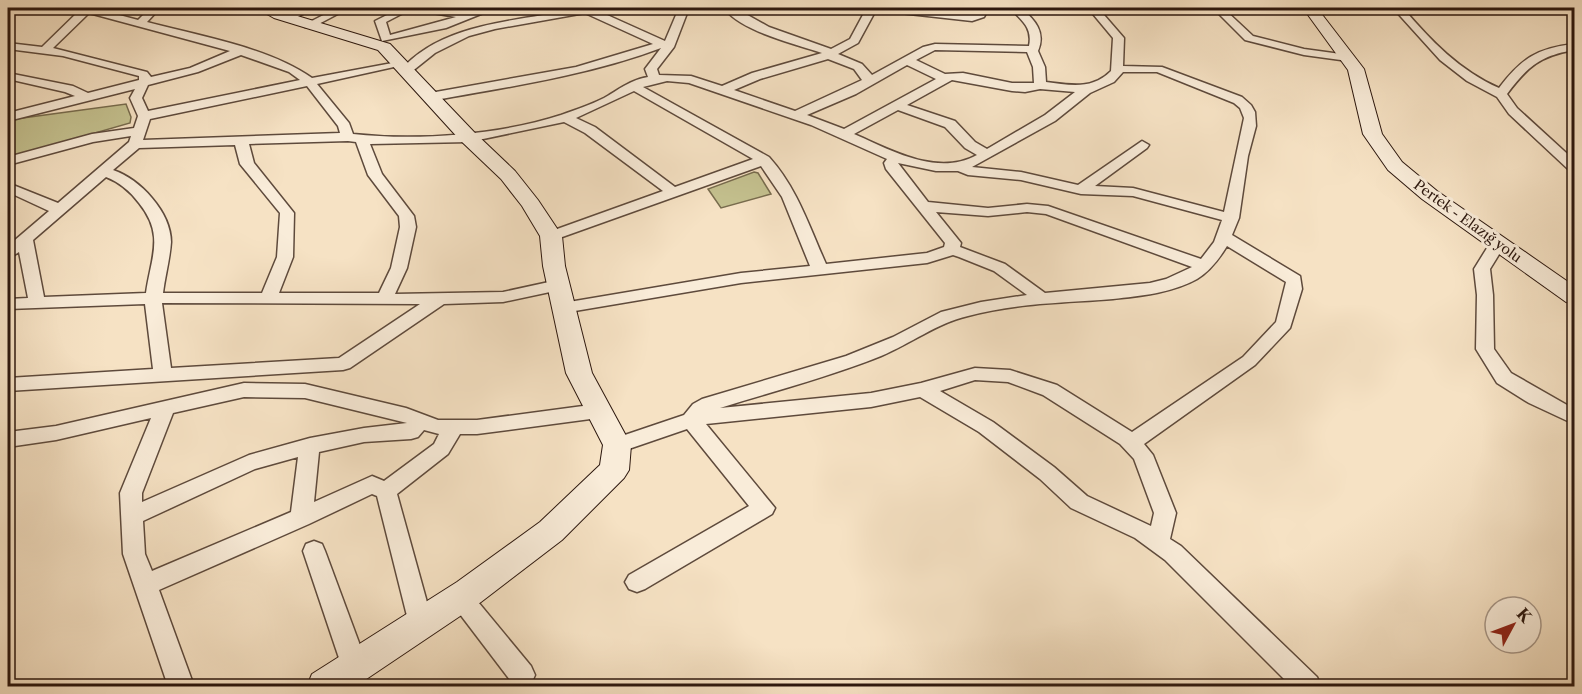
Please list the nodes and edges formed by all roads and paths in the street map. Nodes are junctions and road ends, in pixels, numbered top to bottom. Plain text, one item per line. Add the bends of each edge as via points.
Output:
1 (12, 8) edge
2 (87, 8) edge
3 (155, 8) edge
4 (235, 8) edge
5 (344, 8) edge
6 (408, 8) edge
7 (421, 8) edge
8 (491, 8) edge
9 (684, 8) edge
10 (729, 8) edge
11 (841, 8) edge
12 (984, 8) edge
13 (1015, 8) edge
14 (1093, 8) edge
15 (1218, 8) edge
16 (1310, 8) edge
17 (1398, 8) edge
18 (590, 9) edge
19 (875, 9) edge
20 (8, 11) edge
21 (290, 14) edge
22 (469, 16) junction
23 (139, 25) junction
24 (952, 32) junction
25 (381, 41) junction
26 (8, 46) edge
27 (664, 46) junction
28 (1575, 47) edge
29 (1033, 49) junction
30 (45, 50) junction
31 (242, 51) junction
32 (830, 54) junction
33 (1348, 58) junction
34 (612, 60) junction
35 (907, 60) junction
36 (402, 67) junction
37 (1119, 69) junction
38 (653, 75) junction
39 (8, 76) edge
40 (944, 78) junction
41 (869, 81) junction
42 (144, 82) junction
43 (310, 82) junction
44 (1040, 85) junction
45 (633, 86) junction
46 (1086, 90) junction
47 (722, 91) junction
48 (1501, 94) junction
49 (430, 97) junction
50 (89, 98) junction
51 (895, 105) junction
52 (796, 115) junction
53 (144, 116) junction
54 (8, 117) edge
55 (566, 118) junction
56 (845, 134) junction
57 (137, 137) junction
58 (469, 138) junction
59 (355, 139) junction
60 (241, 141) junction
61 (1142, 145) dead end
62 (986, 154) junction
63 (895, 157) junction
64 (764, 160) junction
65 (8, 161) edge
66 (960, 167) junction
67 (1575, 167) edge
68 (104, 172) junction
69 (8, 187) edge
70 (1081, 190) junction
71 (672, 191) junction
72 (921, 206) junction
73 (60, 210) junction
74 (1231, 218) junction
75 (551, 236) junction
76 (1224, 237) junction
77 (25, 240) junction
78 (1498, 243) junction
79 (951, 250) junction
80 (8, 254) edge
81 (1204, 266) junction
82 (820, 269) junction
83 (268, 297) junction
84 (560, 297) junction
85 (1575, 297) edge
86 (154, 298) junction
87 (385, 298) junction
88 (440, 299) junction
89 (1041, 299) junction
90 (37, 302) junction
91 (8, 304) edge
92 (163, 375) junction
93 (8, 385) edge
94 (922, 390) junction
95 (165, 408) junction
96 (598, 411) junction
97 (1575, 417) edge
98 (691, 420) junction
99 (421, 421) junction
100 (454, 427) junction
101 (8, 439) edge
102 (1131, 443) junction
103 (617, 445) junction
104 (310, 446) junction
105 (386, 491) junction
106 (134, 515) junction
107 (301, 518) junction
108 (1158, 543) junction
109 (314, 551) dead end
110 (637, 582) dead end
111 (145, 585) junction
112 (461, 598) junction
113 (421, 624) junction
114 (355, 667) junction
115 (522, 675) dead end
116 (181, 687) edge
117 (325, 687) edge
118 (1308, 687) edge

1 - 20 street
2 - 23 street
2 - 30 street
3 - 23 street
4 - 21 street
5 - 21 street
6 - 25 street via 380,21
7 - 22 street
8 - 22 street
9 - 27 street
10 - 32 street via 766,29
11 - 19 street
12 - 24 street via 980,15
13 - 29 street via 1035,28 1037,43
14 - 37 street via 1119,38
15 - 33 street via 1249,38
16 - 33 street, Pertek - Elazığ yolu
17 - 48 street via 1439,54 1481,85
18 - 27 street
18 - 36 street via 472,32
19 - 24 street
19 - 32 street via 854,41
21 - 25 street
22 - 25 street
23 - 31 street
24 - 29 street
24 - 35 street
25 - 36 street
26 - 30 street
27 - 34 street
27 - 38 street via 652,66
28 - 48 street via 1526,60
29 - 44 street
30 - 42 street via 140,73 146,76
31 - 42 street via 194,70
31 - 43 street via 293,70
32 - 41 street via 854,64 866,73
32 - 47 street via 756,76
33 - 78 street, Pertek - Elazığ yolu via 1360,77 1371,132 1389,159 1428,193
34 - 38 street
34 - 49 street
35 - 40 street
35 - 41 street
36 - 43 street
36 - 49 street
37 - 46 street via 1110,79
37 - 74 street via 1158,69 1247,106 1251,127 1241,156
38 - 45 street
38 - 47 street via 690,80
39 - 50 street via 69,89
40 - 44 street via 963,76 1025,88
40 - 51 street
41 - 52 street
42 - 50 street
42 - 53 street via 136,98
43 - 53 street
43 - 59 street
44 - 46 street
45 - 55 street
45 - 64 street
46 - 62 street via 1050,118
47 - 52 street
48 - 67 street via 1513,111
49 - 58 street
50 - 54 street
51 - 56 street
51 - 62 street via 950,124 970,145
52 - 56 street
53 - 57 street
55 - 58 street
55 - 71 street via 590,130
56 - 63 street
57 - 60 street
57 - 65 street via 92,138
57 - 68 street
58 - 59 street
58 - 75 street via 508,175
59 - 60 street
59 - 87 street via 381,186 406,216 408,227 399,268
60 - 83 street via 247,164 287,213 285,257
61 - 70 street
62 - 66 street
63 - 66 street via 924,165
63 - 72 street via 893,169
64 - 71 street
64 - 82 street via 780,180
66 - 70 street
68 - 73 street
68 - 86 street via 124,178 159,217 164,229
69 - 73 street
70 - 74 street via 1133,192
71 - 75 street
72 - 79 street via 950,237
72 - 81 street via 988,212 1048,210
73 - 77 street
74 - 76 street
75 - 84 street
76 - 81 street
76 - 102 street via 1294,280 1284,324 1249,361
77 - 80 street
77 - 90 street
78 - 85 street, Pertek - Elazığ yolu
78 - 97 street via 1482,269 1485,349 1504,378
79 - 82 street via 927,258
79 - 89 street via 1002,267
81 - 89 street via 1178,281 1140,290
82 - 84 street
83 - 86 street
83 - 87 street
84 - 88 street
84 - 96 street via 579,373
86 - 90 street
86 - 92 street
87 - 88 street
88 - 92 street via 343,364
89 - 98 street via 948,316 853,359 709,404
90 - 91 street
92 - 93 street
94 - 98 street via 871,402
94 - 102 street via 975,374 1010,376 1050,390
94 - 108 street via 986,427 1079,502
95 - 99 street via 244,390 305,391
95 - 101 street via 56,433
95 - 106 street via 131,493
96 - 100 street
96 - 103 street
98 - 103 street
98 - 110 street via 765,508
99 - 100 street via 436,427
99 - 104 street via 411,432 364,435
100 - 105 street via 441,448
102 - 108 street via 1143,455 1166,513
103 - 112 street via 614,470 551,531
104 - 106 street via 249,463
104 - 107 street
105 - 107 street via 372,484
105 - 113 street
106 - 111 street via 134,554
107 - 111 street
108 - 118 street via 1239,616
109 - 114 street
111 - 116 street
112 - 113 street
112 - 115 street
113 - 114 street
114 - 117 street

